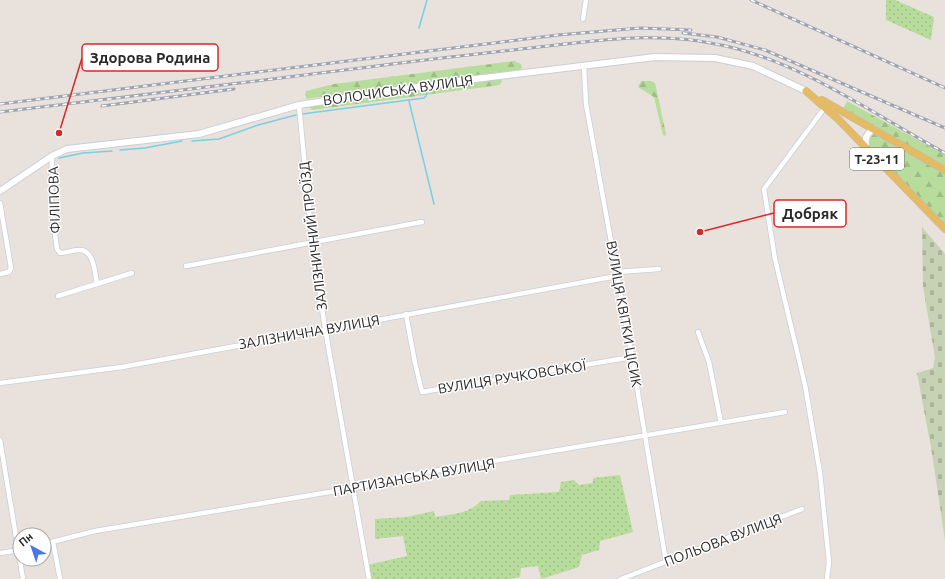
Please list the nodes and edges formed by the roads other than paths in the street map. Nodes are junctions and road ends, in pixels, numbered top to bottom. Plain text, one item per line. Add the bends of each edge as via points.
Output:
1 (586, 0) edge
2 (583, 19) dead end
3 (584, 66) junction
4 (806, 91) joint
5 (299, 105) junction
6 (827, 105) junction
7 (874, 129) junction
8 (866, 147) junction
9 (52, 156) junction
10 (945, 170) edge
11 (0, 191) edge
12 (0, 203) edge
13 (422, 222) dead end
14 (945, 229) edge
15 (312, 242) junction
16 (186, 266) dead end
17 (659, 269) dead end
18 (132, 273) dead end
19 (0, 274) edge
20 (617, 274) junction
21 (97, 284) junction
22 (58, 296) dead end
23 (406, 314) junction
24 (325, 328) junction
25 (698, 332) dead end
26 (632, 357) junction
27 (0, 383) edge
28 (786, 412) dead end
29 (721, 423) junction
30 (645, 437) junction
31 (0, 440) edge
32 (354, 488) junction
33 (802, 509) dead end
34 (15, 527) edge
35 (53, 542) joint
36 (12, 551) edge
37 (0, 553) edge
38 (666, 562) junction
39 (21, 567) edge
40 (23, 579) edge
41 (60, 579) edge
42 (370, 579) edge
43 (621, 579) edge
44 (827, 579) edge

1 - 2 street
3 - 4 main road, ВОЛОЧИСЬКА ВУЛИЦЯ / Т-23-11 via 655,57 715,58 753,66
3 - 5 main road, ВОЛОЧИСЬКА ВУЛИЦЯ / Т-23-11 via 450,82
3 - 20 street, ВУЛИЦЯ КВІТКИ ЦІСИК via 586,104
4 - 6 main road, Т-23-11
5 - 9 main road, ВОЛОЧИСЬКА ВУЛИЦЯ / Т-23-11 via 199,134 67,150
5 - 15 street, ЗАЛІЗНИЧНИЙ ПРОЇЗД
6 - 7 main road, Т-23-11
6 - 8 main road, Т-23-11
6 - 44 street via 764,189 775,259 805,384 820,481 829,562
7 - 8 main road via 865,139
7 - 10 main road, Т-23-11
8 - 14 main road, Т-23-11
9 - 11 main road, ВОЛОЧИСЬКА ВУЛИЦЯ / Т-23-11
9 - 21 street, ФІЛІПОВА via 51,204 57,249 60,253 86,251 90,255
12 - 19 street via 11,268 9,272
13 - 15 street
15 - 16 street
15 - 24 street, ЗАЛІЗНИЧНИЙ ПРОЇЗД
17 - 20 street, ЗАЛІЗНИЧНА ВУЛИЦЯ
18 - 21 street
20 - 23 street, ЗАЛІЗНИЧНА ВУЛИЦЯ
20 - 26 street, ВУЛИЦЯ КВІТКИ ЦІСИК
21 - 22 street
23 - 24 street, ЗАЛІЗНИЧНА ВУЛИЦЯ
23 - 26 street, ВУЛИЦЯ РУЧКОВСЬКОЇ via 422,392
24 - 27 street, ЗАЛІЗНИЧНА ВУЛИЦЯ via 122,367
24 - 32 street, ЗАЛІЗНИЧНИЙ ПРОЇЗД
25 - 29 street via 709,362
26 - 30 street, ВУЛИЦЯ КВІТКИ ЦІСИК
28 - 29 street, ПАРТИЗАНСЬКА ВУЛИЦЯ
29 - 30 street, ПАРТИЗАНСЬКА ВУЛИЦЯ
30 - 32 street, ПАРТИЗАНСЬКА ВУЛИЦЯ via 404,476
30 - 38 street, ВУЛИЦЯ КВІТКИ ЦІСИК
31 - 34 street
32 - 35 street, ПАРТИЗАНСЬКА ВУЛИЦЯ via 95,531
32 - 42 street, ЗАЛІЗНИЧНИЙ ПРОЇЗД
33 - 38 street, ПОЛЬОВА ВУЛИЦЯ
35 - 41 street
36 - 37 street
38 - 43 street, ПОЛЬОВА ВУЛИЦЯ
39 - 40 street

